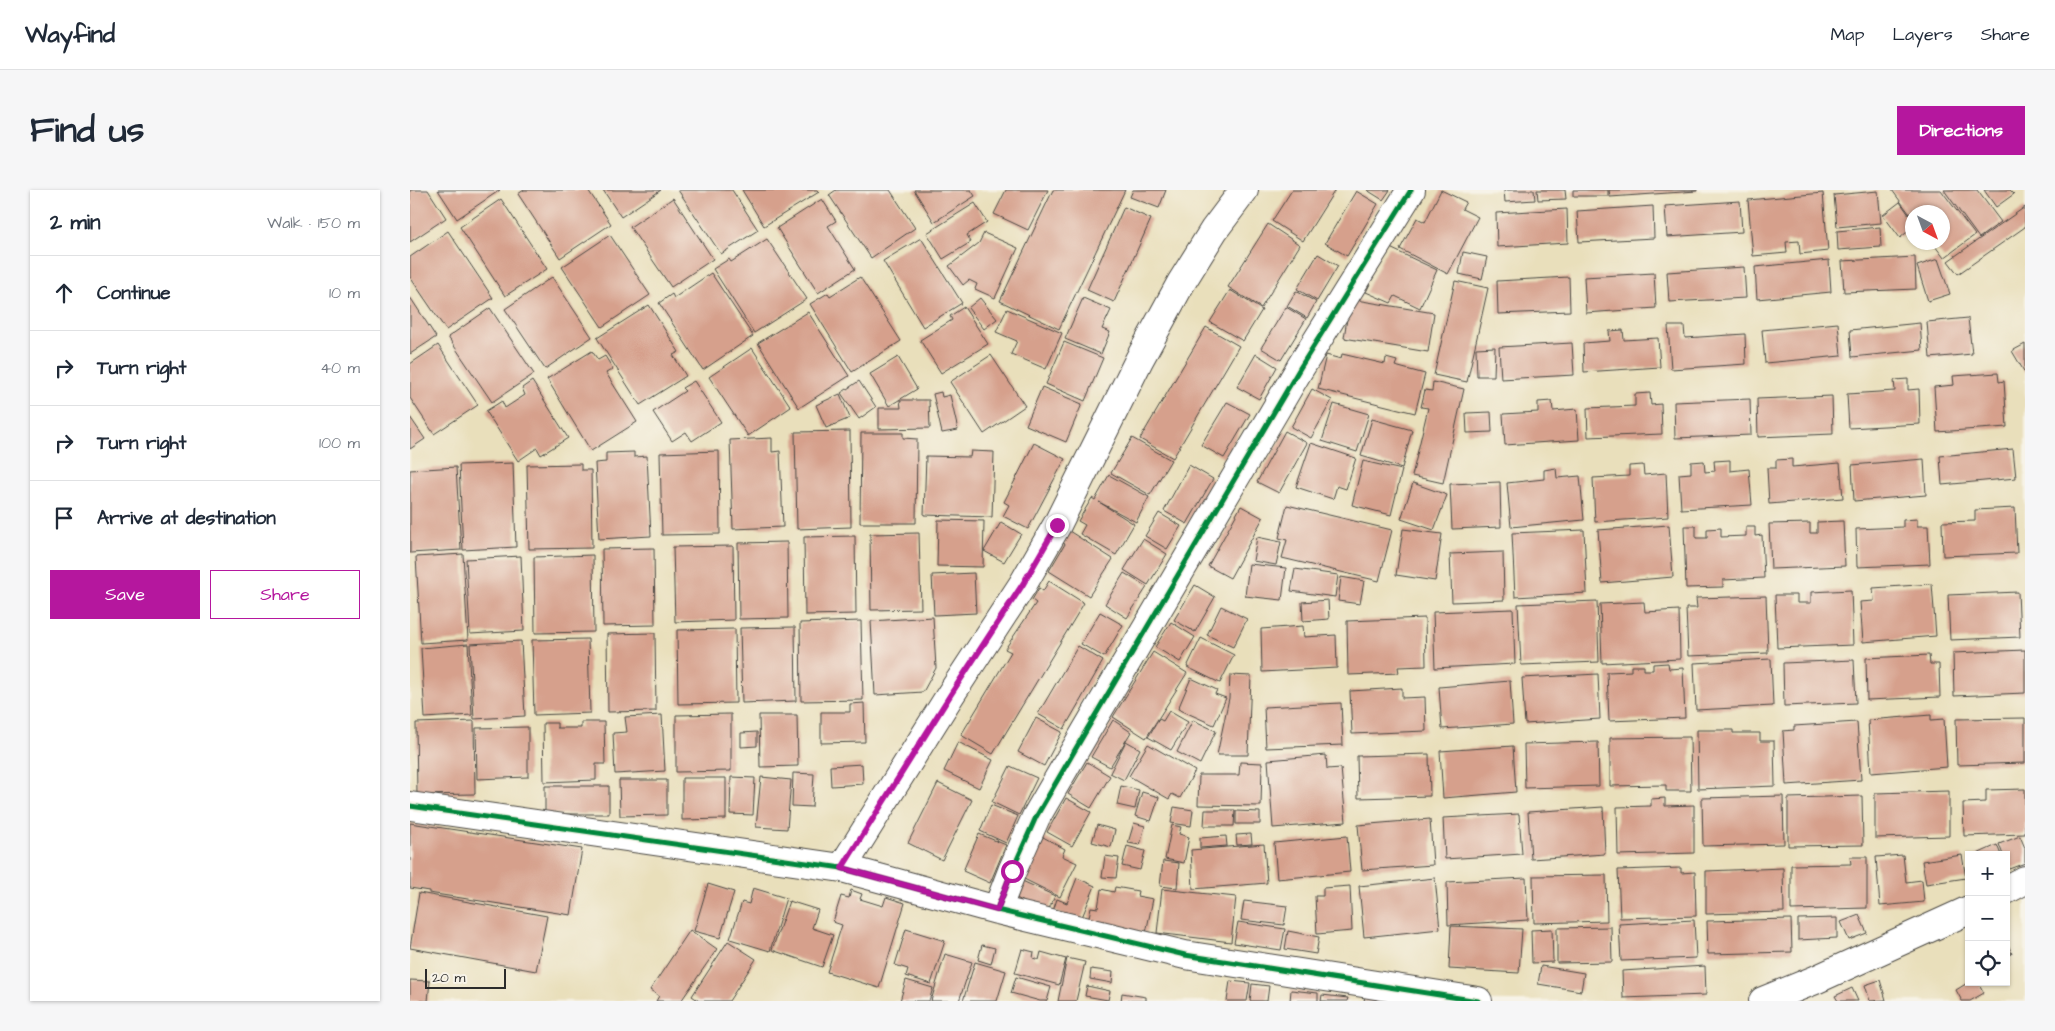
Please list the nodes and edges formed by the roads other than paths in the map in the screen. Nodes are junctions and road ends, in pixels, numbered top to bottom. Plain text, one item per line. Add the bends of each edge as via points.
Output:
1 (1244, 190) edge
2 (1410, 190) edge
3 (410, 806) edge
4 (842, 868) junction
5 (2025, 880) edge
6 (2010, 888) edge
7 (997, 910) junction
8 (1965, 912) edge
9 (1478, 1001) edge
10 (1763, 1001) edge

1 - 4 street via 1181,283 1057,525 1023,584
2 - 7 street via 1300,368 1036,817
3 - 4 street
4 - 7 street
5 - 6 street
7 - 9 street via 1184,955
8 - 10 street

